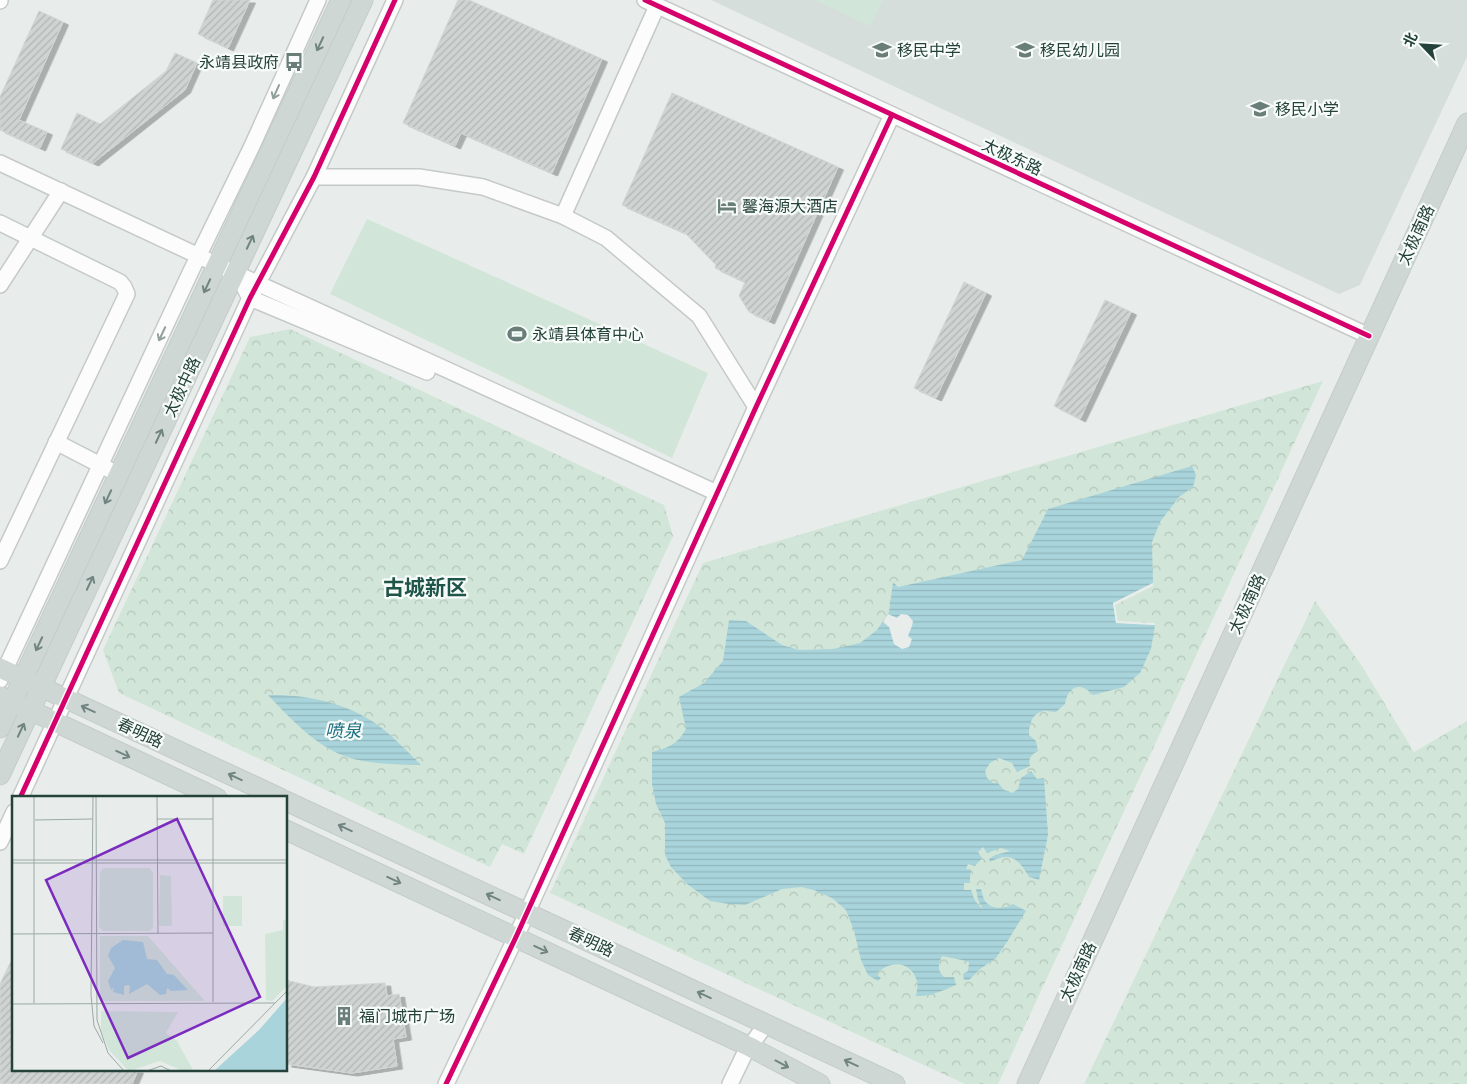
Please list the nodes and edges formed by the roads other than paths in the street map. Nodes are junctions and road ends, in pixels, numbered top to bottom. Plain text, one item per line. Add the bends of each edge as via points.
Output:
1 (318, 0) edge
2 (341, 0) edge
3 (364, 0) edge
4 (395, 0) edge
5 (651, 3) edge
6 (892, 115) junction
7 (1467, 123) edge
8 (0, 163) edge
9 (314, 177) junction
10 (61, 191) junction
11 (563, 216) junction
12 (0, 223) edge
13 (30, 238) junction
14 (199, 256) junction
15 (217, 264) junction
16 (235, 273) junction
17 (258, 284) junction
18 (0, 285) edge
19 (250, 298) junction
20 (1370, 336) junction
21 (756, 408) junction
22 (56, 442) junction
23 (101, 466) junction
24 (119, 474) junction
25 (717, 493) junction
26 (0, 561) edge
27 (2, 673) edge
28 (23, 678) junction
29 (41, 687) junction
30 (66, 698) junction
31 (6, 699) edge
32 (30, 710) junction
33 (55, 722) junction
34 (0, 728) edge
35 (0, 775) edge
36 (21, 796) edge
37 (213, 796) edge
38 (276, 796) edge
39 (288, 802) edge
40 (12, 816) edge
41 (288, 831) edge
42 (0, 842) edge
43 (527, 913) junction
44 (516, 937) junction
45 (766, 1024) junction
46 (750, 1047) junction
47 (446, 1084) edge
48 (730, 1084) edge
49 (820, 1084) edge
50 (895, 1084) edge
51 (1027, 1084) edge

1 -> 14 street
2 -> 15 main road, 太极中路
16 -> 3 main road, 太极中路
4 - 9 street
5 - 6 street, 太极东路
5 - 11 street
6 - 20 street, 太极东路
6 - 21 street
7 - 20 main road, 太极南路
8 - 10 street
9 - 11 street via 419,177 483,188
9 - 17 street
10 - 13 street
10 - 14 street
11 - 21 street via 606,238 699,316
12 - 13 street
13 - 18 street
13 - 22 street via 120,282 126,294
14 - 15 street
14 -> 23 street
15 - 16 street
15 -> 24 main road, 太极中路
16 - 17 street
16 - 19 street
29 -> 16 main road, 太极中路
17 - 19 street
17 - 25 street
19 - 25 street
19 - 30 street
20 - 51 main road, 太极南路
21 - 25 street
22 - 23 street
22 - 26 street
23 - 24 street
23 - 27 street
24 -> 28 main road, 太极中路
25 - 43 street
27 - 28 main road, 春明路
28 - 29 main road, 春明路
28 - 31 main road, 太极中路
29 - 30 main road, 春明路
29 - 32 main road, 太极中路
30 - 33 street
38 -> 30 main road, 春明路
31 - 32 main road, 春明路
31 - 34 main road, 太极中路
32 - 33 main road, 春明路
35 -> 32 main road, 太极中路
33 - 36 street
33 -> 37 main road, 春明路
43 -> 39 main road, 春明路
40 - 42 street
41 -> 44 main road, 春明路
43 - 44 street
45 -> 43 main road, 春明路
44 -> 46 main road, 春明路
44 - 47 street
45 - 46 street
50 -> 45 main road, 春明路
46 - 48 street
46 -> 49 main road, 春明路

